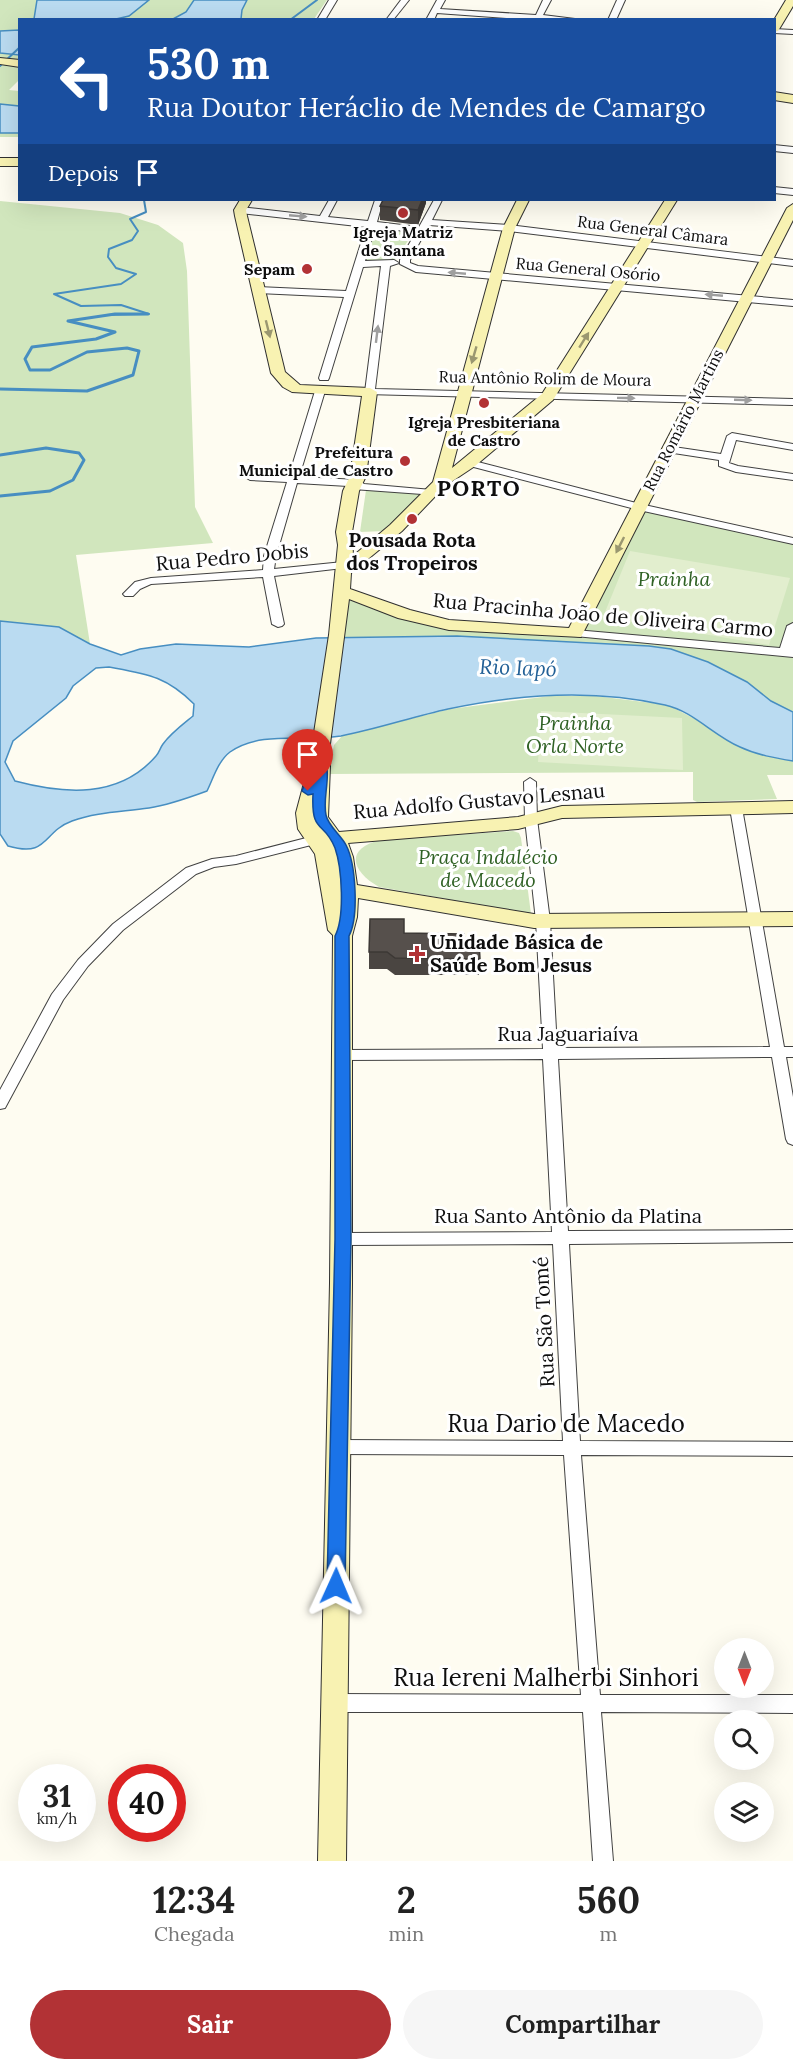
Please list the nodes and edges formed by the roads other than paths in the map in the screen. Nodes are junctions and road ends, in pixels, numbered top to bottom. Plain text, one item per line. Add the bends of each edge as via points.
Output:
1 (333, 0) edge
2 (405, 0) edge
3 (441, 0) edge
4 (547, 0) edge
5 (621, 0) edge
6 (791, 0) edge
7 (435, 11) junction
8 (322, 18) edge
9 (391, 18) edge
10 (431, 18) edge
11 (537, 18) edge
12 (613, 18) edge
13 (776, 26) edge
14 (776, 30) edge
15 (793, 32) edge
16 (0, 61) edge
17 (16, 63) edge
18 (776, 96) edge
19 (793, 99) edge
20 (776, 148) edge
21 (793, 150) edge
22 (0, 162) edge
23 (18, 162) edge
24 (776, 190) edge
25 (793, 192) edge
26 (332, 201) edge
27 (380, 201) edge
28 (437, 201) edge
29 (522, 201) edge
30 (670, 201) edge
31 (243, 205) edge
32 (793, 208) edge
33 (323, 218) junction
34 (373, 225) junction
35 (423, 226) junction
36 (509, 228) junction
37 (643, 243) junction
38 (405, 260) junction
39 (765, 260) junction
40 (793, 263) edge
41 (359, 264) junction
42 (386, 264) junction
43 (496, 276) junction
44 (617, 287) junction
45 (258, 290) junction
46 (350, 294) junction
47 (745, 298) junction
48 (793, 303) edge
49 (322, 384) junction
50 (370, 392) junction
51 (463, 394) junction
52 (548, 397) junction
53 (693, 399) junction
54 (793, 402) edge
55 (793, 447) edge
56 (668, 449) junction
57 (724, 458) junction
58 (470, 463) junction
59 (444, 476) junction
60 (250, 477) dead end
61 (793, 477) edge
62 (294, 478) junction
63 (356, 483) junction
64 (639, 507) junction
65 (396, 528) junction
66 (793, 541) edge
67 (347, 543) junction
68 (367, 553) junction
69 (343, 569) junction
70 (269, 577) junction
71 (341, 591) junction
72 (129, 594) dead end
73 (278, 624) dead end
74 (793, 626) edge
75 (575, 633) junction
76 (789, 653) edge
77 (320, 751) junction
78 (530, 782) dead end
79 (793, 807) edge
80 (736, 808) junction
81 (531, 819) junction
82 (335, 837) junction
83 (314, 840) junction
84 (339, 885) junction
85 (793, 919) edge
86 (754, 920) junction
87 (543, 921) junction
88 (777, 1052) junction
89 (793, 1052) edge
90 (549, 1053) junction
91 (343, 1055) junction
92 (0, 1104) edge
93 (793, 1139) edge
94 (793, 1236) edge
95 (561, 1237) junction
96 (343, 1239) junction
97 (338, 1447) junction
98 (572, 1448) junction
99 (793, 1449) edge
100 (334, 1703) junction
101 (591, 1703) junction
102 (793, 1704) edge
103 (332, 1861) edge
104 (603, 1861) edge

1 - 8 street
2 - 9 street
3 - 7 street
4 - 11 street
5 - 12 street
6 - 13 street
7 - 10 street
7 - 11 street
14 - 15 street
16 - 17 street
18 - 19 street
20 - 21 street
22 - 23 street
24 - 25 street
26 - 33 street
27 - 34 street
28 - 35 street
29 - 36 street
30 - 37 street
31 -> 33 street, Rua General Câmara
31 - 45 street
32 - 39 street, Rua Romário Martins
33 - 34 street, Rua General Câmara
34 - 35 street, Rua General Câmara
34 - 41 street
35 - 36 street, Rua General Câmara
35 - 38 street
36 - 37 street, Rua General Câmara
36 - 43 street
37 - 39 street, Rua General Câmara
37 - 44 street
38 - 42 street
43 -> 38 street, Rua General Osório via 416,269 405,264
39 - 40 street, Rua General Câmara
39 - 47 street, Rua Romário Martins
41 - 42 street
41 - 46 street
50 -> 42 street
43 - 44 street, Rua General Osório
43 -> 51 street
47 -> 44 street, Rua General Osório
52 -> 44 street
45 - 46 street
45 -> 49 street, Rua Antônio Rolim de Moura via 278,373 297,389
46 - 49 street
47 - 48 street, Rua General Osório
47 - 53 street, Rua Romário Martins
49 - 50 street, Rua Antônio Rolim de Moura
49 - 62 street
50 - 51 street, Rua Antônio Rolim de Moura
50 - 63 street
51 - 52 street, Rua Antônio Rolim de Moura
51 - 59 street
52 -> 53 street, Rua Antônio Rolim de Moura
52 - 58 street
53 -> 54 street, Rua Antônio Rolim de Moura
53 - 56 street, Rua Romário Martins
55 - 57 street via 732,436
56 - 57 street
56 - 64 street, Rua Romário Martins
57 - 61 street via 723,464 728,467
58 - 59 street
58 - 64 street
59 - 63 street
59 - 65 street
60 - 62 street
62 - 63 street
62 - 70 street via 270,556
63 - 67 street
64 - 66 street
64 -> 75 street, Rua Romário Martins
65 - 67 street
65 - 68 street
67 - 68 street
67 - 69 street
68 - 69 street
69 - 70 street, Rua Pedro Dobis
69 - 71 street
70 - 72 street, Rua Pedro Dobis via 151,581 140,583
70 - 73 street
71 - 75 street, Rua Pracinha João de Oliveira Carmo via 404,614 449,625
71 - 77 street
74 - 76 street
75 - 76 street, Rua Pracinha João de Oliveira Carmo
77 - 82 street via 319,813 321,822
77 - 83 street via 305,813 307,829
78 - 81 street, Rua São Tomé
79 - 80 street, Rua Adolfo Gustavo Lesnau
80 - 81 street, Rua Adolfo Gustavo Lesnau via 562,812
80 - 86 street
81 - 82 street, Rua Adolfo Gustavo Lesnau
81 - 87 street, Rua São Tomé
82 - 83 street, Rua Adolfo Gustavo Lesnau
82 - 84 street via 342,848
83 - 84 street
83 - 92 street via 191,871 118,927 57,997
84 - 87 street via 512,919
84 - 91 street via 346,928 342,936
85 - 86 street
86 - 87 street
86 - 88 street
87 - 90 street, Rua São Tomé
88 - 89 street, Rua Jaguariaíva
88 - 90 street, Rua Jaguariaíva
88 - 93 street
90 - 91 street, Rua Jaguariaíva
90 - 95 street, Rua São Tomé
91 - 96 street
94 - 95 street, Rua Santo Antônio da Platina
95 - 96 street, Rua Santo Antônio da Platina
95 - 98 street, Rua São Tomé
96 - 97 street
97 - 98 street, Rua Dario de Macedo
97 - 100 street
98 - 99 street, Rua Dario de Macedo
98 - 101 street, Rua São Tomé
100 - 101 street, Rua Iereni Malherbi Sinhori
100 - 103 street
101 - 102 street, Rua Iereni Malherbi Sinhori
101 - 104 street, Rua São Tomé

